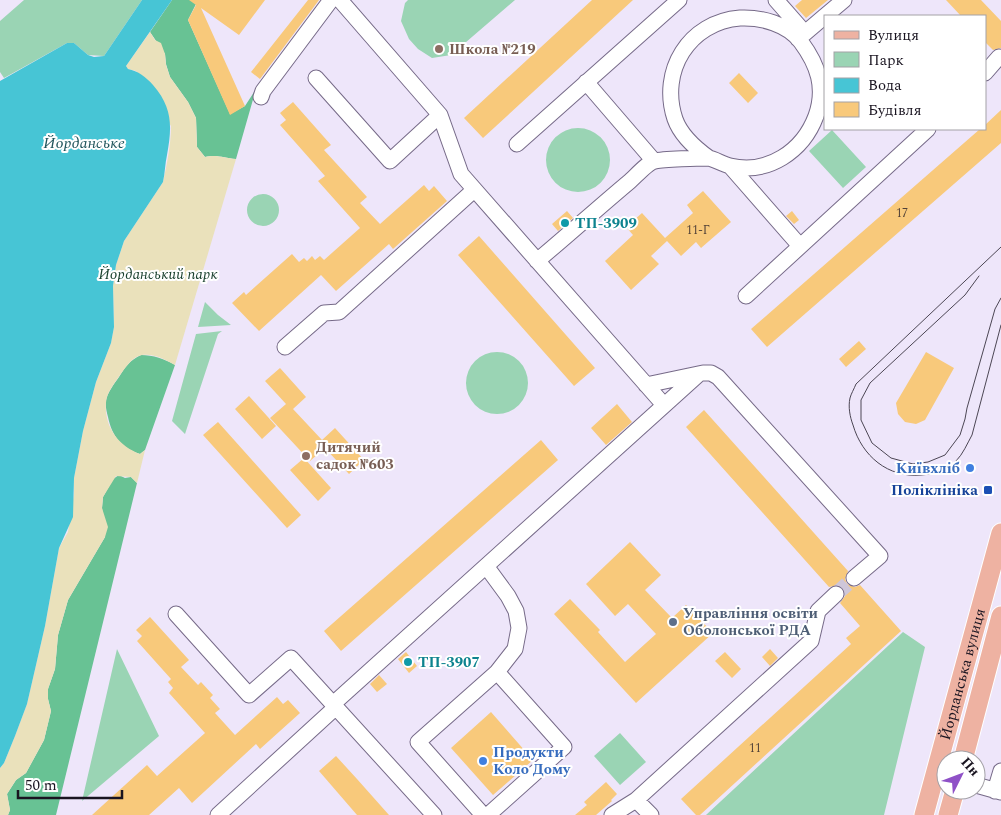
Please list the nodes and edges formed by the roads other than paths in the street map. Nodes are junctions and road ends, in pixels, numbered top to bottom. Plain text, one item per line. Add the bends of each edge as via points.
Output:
1 (332, 0) edge
2 (340, 0) edge
3 (679, 0) edge
4 (776, 0) edge
5 (844, 0) edge
6 (826, 15) edge
7 (824, 17) edge
8 (802, 36) junction
9 (998, 57) dead end
10 (986, 72) edge
11 (316, 78) dead end
12 (586, 82) junction
13 (261, 96) dead end
14 (436, 119) junction
15 (927, 130) edge
16 (517, 144) dead end
17 (709, 158) junction
18 (654, 161) junction
19 (730, 166) junction
20 (474, 190) junction
21 (800, 246) junction
22 (537, 261) junction
23 (746, 296) dead end
24 (285, 347) dead end
25 (699, 374) junction
26 (646, 385) junction
27 (664, 405) junction
28 (1001, 533) edge
29 (486, 566) junction
30 (854, 578) tunnel mouth
31 (836, 594) tunnel mouth
32 (176, 614) dead end
33 (1001, 616) edge
34 (497, 672) junction
35 (334, 706) junction
36 (966, 750) edge
37 (1001, 771) edge
38 (986, 788) edge
39 (998, 792) edge
40 (636, 800) junction
41 (952, 800) edge
42 (218, 815) edge
43 (434, 815) edge
44 (483, 815) edge
45 (488, 815) edge
46 (612, 815) edge
47 (651, 815) edge
48 (924, 815) edge
49 (948, 815) edge

1 - 13 lane
2 - 14 lane
3 - 12 lane
4 - 8 lane
5 - 6 lane
7 - 8 lane
8 - 17 lane via 778,24 753,17 736,18 704,29 685,47 673,70 670,95 675,120 689,142
8 - 19 lane via 820,82 820,107 811,130 796,149 775,162 753,168
9 - 10 lane
11 - 14 lane via 390,161
12 - 16 lane
12 - 18 lane
14 - 20 lane via 450,142 461,174
15 - 21 lane
17 - 18 lane
17 - 19 lane
18 - 22 lane
19 - 21 lane
20 - 22 lane
20 - 24 lane via 339,312 324,313
21 - 23 lane
22 - 26 lane
25 - 26 lane
25 - 27 lane
25 - 30 lane via 711,373 718,377 880,556
26 - 27 lane
27 - 29 lane
28 - 48 main road, Йорданська вулиця
29 - 34 lane via 516,611 519,628 516,649
29 - 35 lane
31 - 40 lane via 818,611 811,640
32 - 35 lane via 249,695 291,658
33 - 36 main road, Йорданська вулиця
34 - 44 lane via 418,742
34 - 45 lane via 564,747
35 - 42 lane
35 - 43 lane
37 - 39 lane
38 - 39 lane
40 - 46 lane
40 - 47 lane
41 - 49 main road

